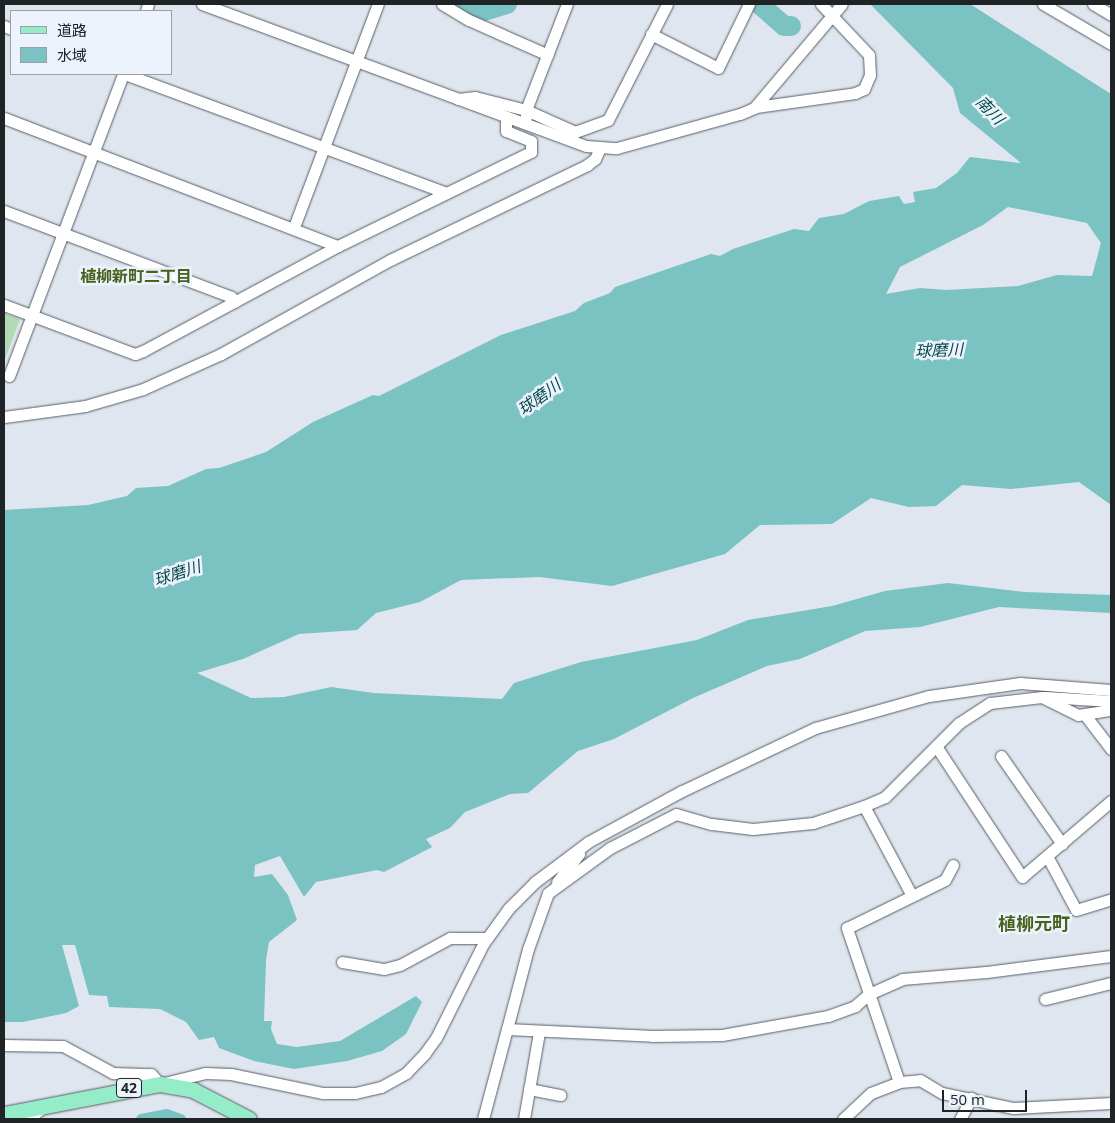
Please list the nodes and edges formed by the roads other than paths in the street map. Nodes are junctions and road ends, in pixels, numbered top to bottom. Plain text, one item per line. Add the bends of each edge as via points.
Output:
1 (202, 4) edge
2 (378, 4) edge
3 (442, 4) edge
4 (567, 4) edge
5 (667, 4) edge
6 (748, 4) edge
7 (821, 4) edge
8 (1043, 4) edge
9 (1093, 4) edge
10 (838, 9) edge
11 (1111, 15) edge
12 (651, 34) junction
13 (1111, 44) edge
14 (548, 55) junction
15 (357, 62) junction
16 (124, 75) edge
17 (127, 75) edge
18 (454, 99) junction
19 (754, 108) junction
20 (526, 110) junction
21 (506, 117) junction
22 (4, 118) edge
23 (523, 123) junction
24 (324, 146) junction
25 (600, 148) junction
26 (92, 152) junction
27 (446, 193) junction
28 (4, 211) edge
29 (294, 227) junction
30 (61, 233) junction
31 (338, 246) junction
32 (235, 302) junction
33 (4, 305) edge
34 (30, 315) junction
35 (8, 376) dead end
36 (4, 417) edge
37 (1111, 690) edge
38 (1042, 697) junction
39 (1111, 701) edge
40 (1111, 710) edge
41 (1084, 715) junction
42 (936, 746) junction
43 (1111, 749) edge
44 (1001, 756) dead end
45 (1111, 801) edge
46 (864, 806) junction
47 (588, 842) junction
48 (1062, 844) junction
49 (1047, 856) junction
50 (953, 865) dead end
51 (548, 893) junction
52 (912, 896) junction
53 (1111, 899) edge
54 (487, 938) junction
55 (1111, 956) edge
56 (342, 962) dead end
57 (1111, 983) edge
58 (869, 994) junction
59 (1045, 999) dead end
60 (507, 1029) junction
61 (539, 1032) junction
62 (4, 1045) edge
63 (899, 1082) junction
64 (160, 1084) junction
65 (529, 1089) junction
66 (560, 1095) dead end
67 (972, 1098) junction
68 (1111, 1103) edge
69 (43, 1108) junction
70 (4, 1114) edge
71 (27, 1119) edge
72 (249, 1119) edge
73 (483, 1119) edge
74 (524, 1119) edge
75 (843, 1119) edge
76 (960, 1119) edge

1 - 15 street
2 - 15 street
3 - 14 street via 469,20
4 - 14 street
5 - 12 street
6 - 12 street via 718,68
7 - 10 street
8 - 13 street
9 - 11 street
10 - 19 street
10 - 19 street via 869,55 870,75 864,89 854,94 768,103
12 - 20 street via 608,120 575,132
14 - 20 street
15 - 18 street
15 - 24 street
16 - 26 street
17 - 24 street
18 - 20 street via 475,97
18 - 21 street
19 - 25 street via 617,148
20 - 23 street
21 - 23 street
21 - 27 street via 506,131 531,141 531,152
22 - 26 street
23 - 25 street
24 - 27 street
24 - 29 street
25 - 36 street via 596,159 587,164 390,260 220,354 143,389 85,406
26 - 29 street
26 - 30 street
27 - 31 street
28 - 30 street
29 - 31 street
30 - 32 street via 231,297
30 - 34 street
31 - 32 street
32 - 34 street via 135,354
33 - 34 street
34 - 35 street
37 - 47 street via 1020,683 930,696 861,713 763,750
38 - 39 street
38 - 41 street
38 - 42 street via 990,703 959,723
40 - 41 street
41 - 43 street
42 - 46 street via 885,797
42 - 49 street via 1022,877
44 - 48 street
45 - 48 street
46 - 51 street via 813,823 753,829 712,824 676,814 610,848
46 - 52 street
47 - 51 street
47 - 54 street via 535,882 509,908
48 - 49 street
49 - 53 street via 1076,910
50 - 52 street via 945,880
51 - 60 street via 528,949
52 - 58 street via 847,928
54 - 56 street via 450,938 384,970
54 - 64 street via 436,1038 406,1072 381,1086 355,1093 323,1093 232,1074 205,1073
55 - 58 street via 902,979
57 - 59 street
58 - 61 street via 855,1006 828,1016 722,1035
58 - 63 street
60 - 61 street
60 - 73 street
61 - 65 street
62 - 64 street via 63,1046 113,1073 151,1074
63 - 67 street via 920,1080 942,1093
63 - 75 street via 872,1093
64 - 69 main road, 42
64 - 72 main road, 42 via 193,1090
65 - 66 street
65 - 74 street
67 - 68 street via 1013,1108
67 - 76 street
69 - 70 main road, 42
69 - 71 street

